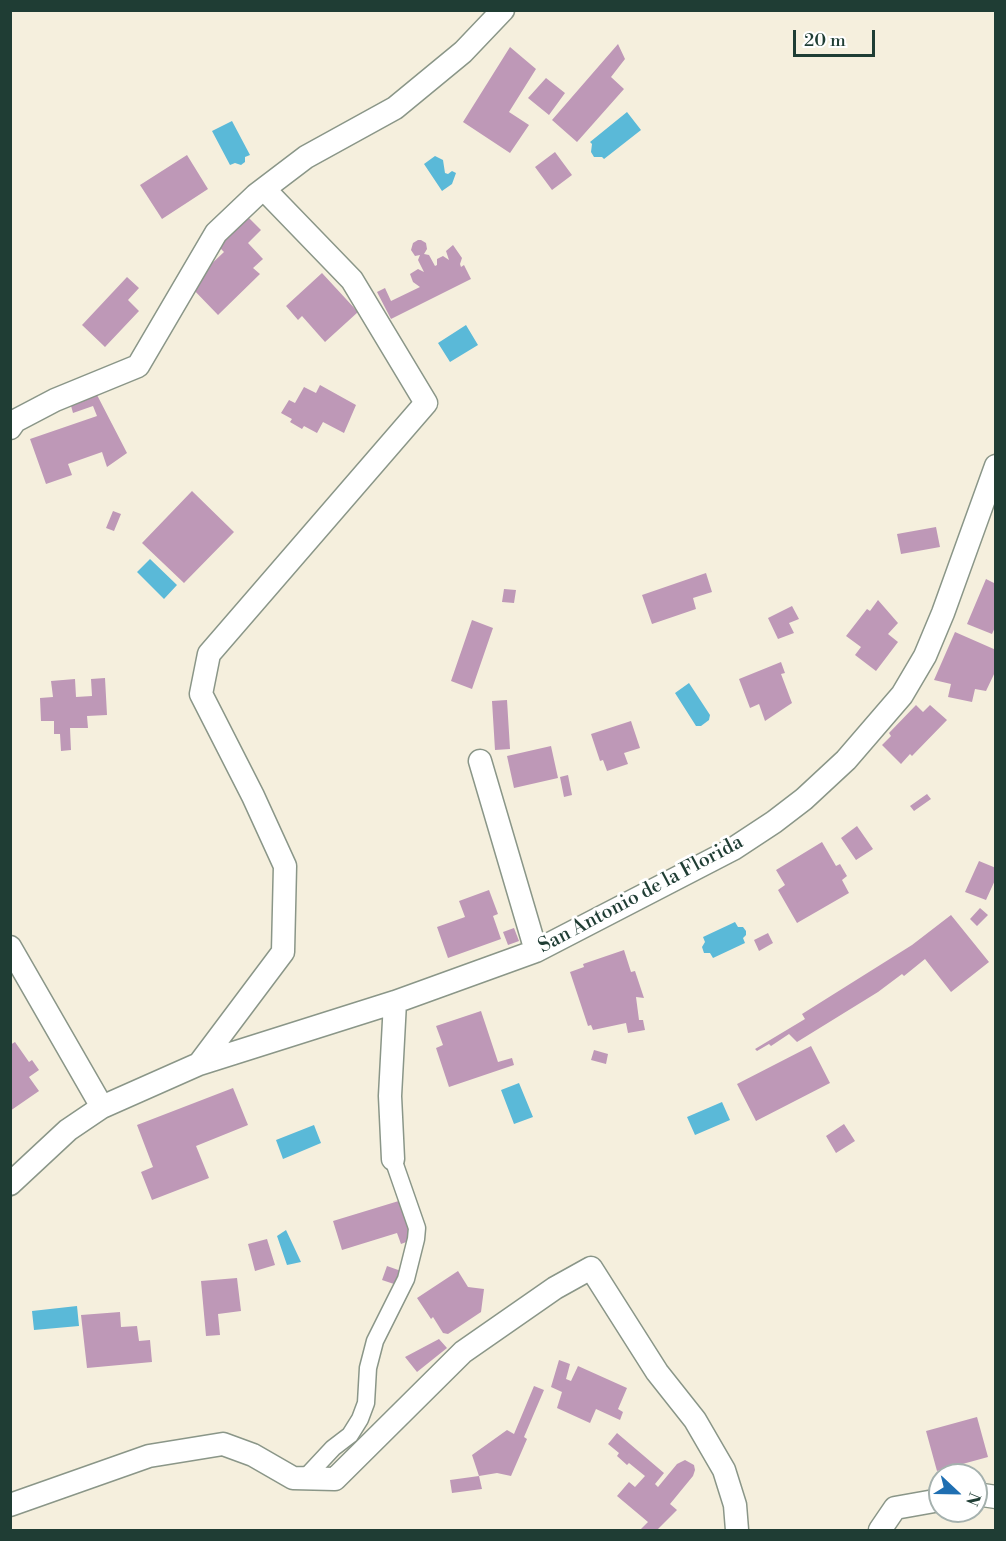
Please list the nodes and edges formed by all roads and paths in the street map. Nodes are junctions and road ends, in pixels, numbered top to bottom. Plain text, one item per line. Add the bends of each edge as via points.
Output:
1 (503, 10) edge
2 (264, 189) junction
3 (10, 428) edge
4 (996, 466) edge
5 (480, 761) dead end
6 (10, 946) edge
7 (536, 951) junction
8 (395, 1002) junction
9 (199, 1064) junction
10 (102, 1107) junction
11 (393, 1159) joint
12 (10, 1184) edge
13 (306, 1478) junction
14 (928, 1502) edge
15 (10, 1505) edge
16 (737, 1530) edge
17 (880, 1530) edge

1 - 2 street via 463,52 395,108 306,157
2 - 3 street via 216,233 138,366 55,400 15,421
2 - 9 street via 352,280 426,403 209,654 201,694 285,866 283,952
4 - 7 street, San Antonio de la Florida via 924,656 902,695 846,760 804,799 733,849
5 - 7 street
6 - 10 street
7 - 8 street, San Antonio de la Florida
8 - 9 street, San Antonio de la Florida
8 - 11 street via 390,1096
9 - 10 street, San Antonio de la Florida
10 - 12 street, San Antonio de la Florida via 68,1130
11 - 13 street via 417,1228 406,1279 375,1341 360,1419 350,1435
13 - 15 street via 293,1478 253,1455 223,1444 149,1456
13 - 16 street via 335,1479 463,1352 555,1288 591,1268 657,1372 695,1420 724,1470 735,1505
14 - 17 street via 895,1508

